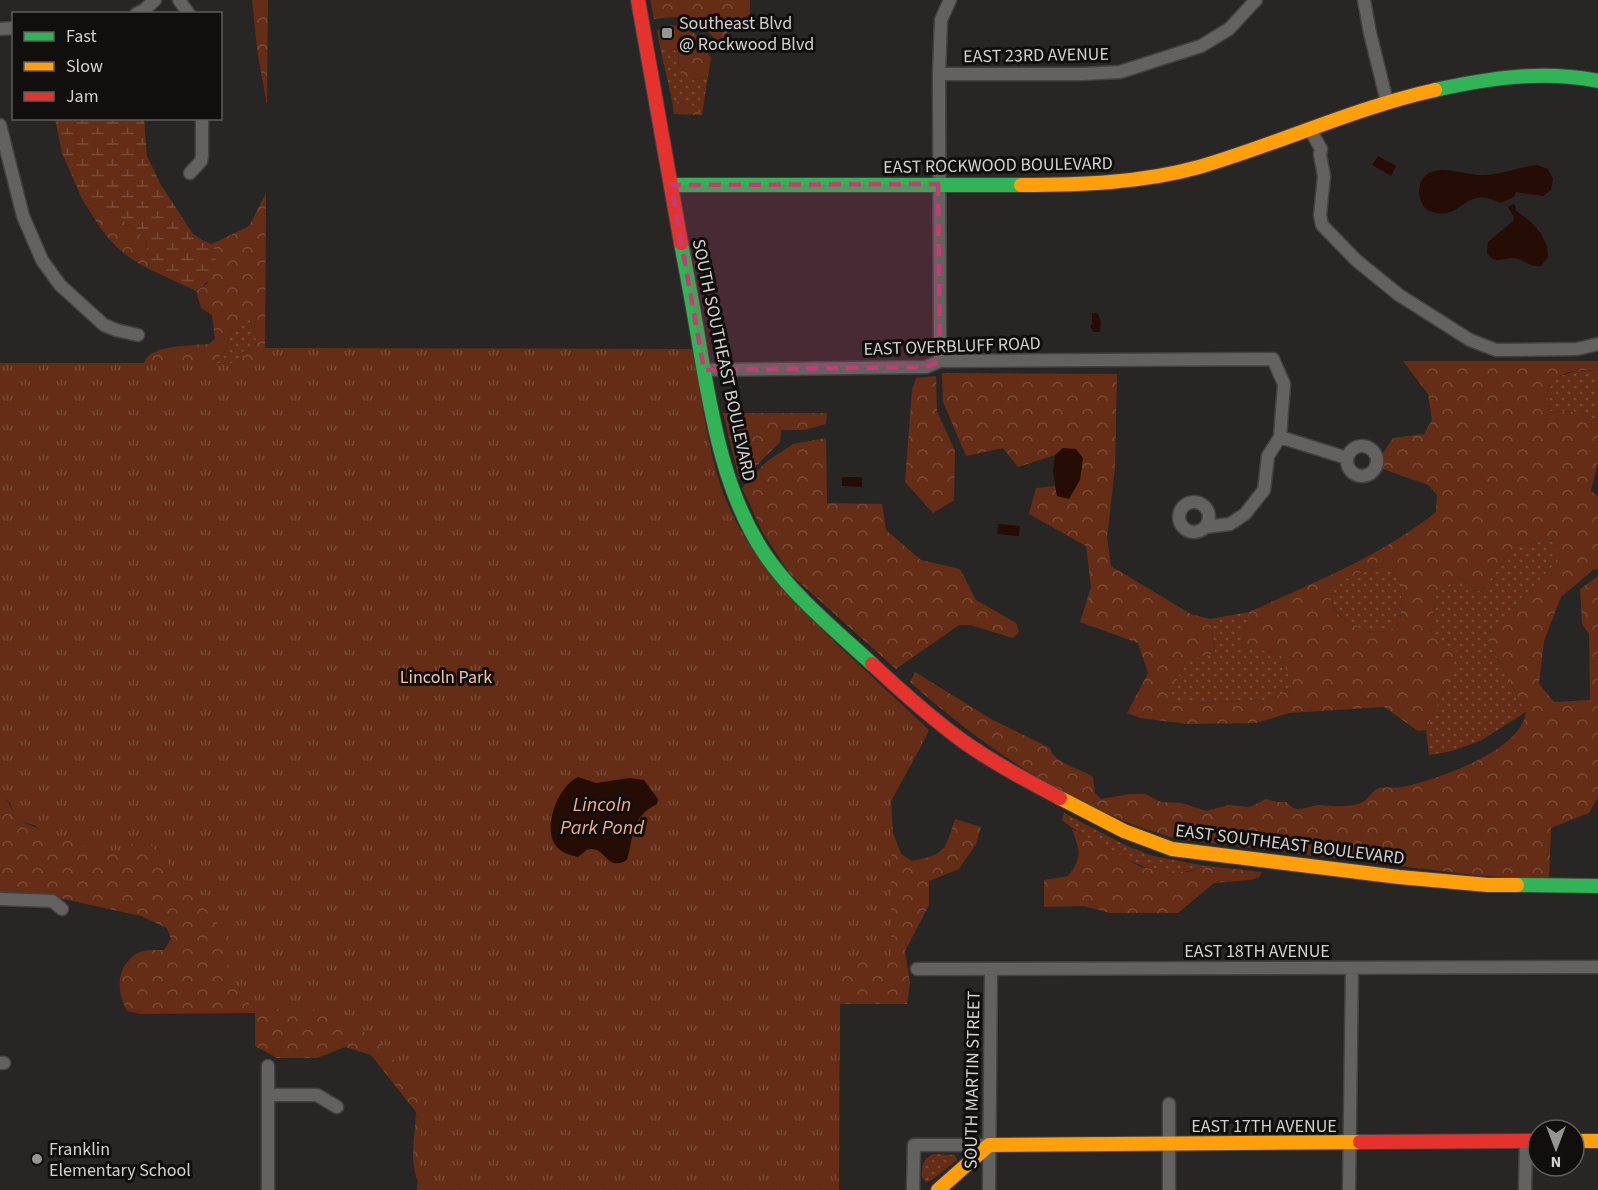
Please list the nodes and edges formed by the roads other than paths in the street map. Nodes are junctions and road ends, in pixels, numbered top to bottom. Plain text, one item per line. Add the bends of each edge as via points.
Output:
1 (155, 0) edge
2 (638, 0) edge
3 (950, 0) edge
4 (1256, 0) edge
5 (1364, 0) edge
6 (140, 12) edge
7 (939, 74) junction
8 (1598, 81) edge
9 (1387, 102) junction
10 (202, 120) edge
11 (0, 125) edge
12 (1312, 134) junction
13 (190, 173) dead end
14 (938, 184) junction
15 (671, 185) junction
16 (138, 335) dead end
17 (1598, 344) edge
18 (940, 361) junction
19 (704, 370) junction
20 (1280, 437) junction
21 (1347, 458) dead end
22 (1205, 527) dead end
23 (937, 722) joint
24 (1598, 886) edge
25 (0, 899) edge
26 (62, 909) dead end
27 (1598, 967) edge
28 (917, 969) dead end
29 (1352, 969) junction
30 (991, 970) junction
31 (268, 1066) dead end
32 (268, 1095) junction
33 (1169, 1104) dead end
34 (337, 1107) dead end
35 (1526, 1141) edge
36 (1169, 1144) junction
37 (1350, 1144) junction
38 (989, 1145) junction
39 (268, 1190) edge
40 (913, 1190) edge
41 (938, 1190) edge
42 (989, 1190) edge
43 (1169, 1190) edge
44 (1348, 1190) edge

1 - 6 street
2 - 15 street, SOUTH SOUTHEAST BOULEVARD
3 - 7 street via 941,20
4 - 7 street, EAST 23RD AVENUE via 1229,29 1201,46 1120,72
5 - 9 street
7 - 14 street
8 - 9 street, EAST ROCKWOOD BOULEVARD via 1540,75 1482,80
9 - 12 street, EAST ROCKWOOD BOULEVARD
10 - 13 street via 201,161
11 - 16 street via 23,216 42,260 60,285 104,325
12 - 14 street, EAST ROCKWOOD BOULEVARD via 1134,181 1069,185
12 - 17 street via 1324,176 1322,225 1356,260 1399,295 1485,348 1577,349
14 - 15 street, EAST ROCKWOOD BOULEVARD
14 - 18 street
15 - 19 street, SOUTH SOUTHEAST BOULEVARD
18 - 19 street, EAST OVERBLUFF ROAD via 926,367
18 - 20 street, EAST OVERBLUFF ROAD via 1273,359 1284,384
19 - 23 street, SOUTH SOUTHEAST BOULEVARD via 733,492 764,554 820,616
20 - 21 street
20 - 22 street via 1268,456 1264,490 1245,514 1230,524
23 - 24 street, EAST SOUTHEAST BOULEVARD via 1011,771 1124,831 1172,849 1488,885
25 - 26 street via 52,901
27 - 29 street, EAST 18TH AVENUE
28 - 30 street, EAST 18TH AVENUE
29 - 30 street, EAST 18TH AVENUE
29 - 37 street
30 - 38 street, SOUTH MARTIN STREET
31 - 32 street
32 - 34 street via 317,1095
32 - 39 street
33 - 36 street
35 - 37 street, EAST 17TH AVENUE
36 - 37 street, EAST 17TH AVENUE
36 - 38 street, EAST 17TH AVENUE
36 - 43 street
37 - 44 street
38 - 40 street, EAST 17TH AVENUE via 914,1145
38 - 41 street
38 - 42 street, SOUTH MARTIN STREET

